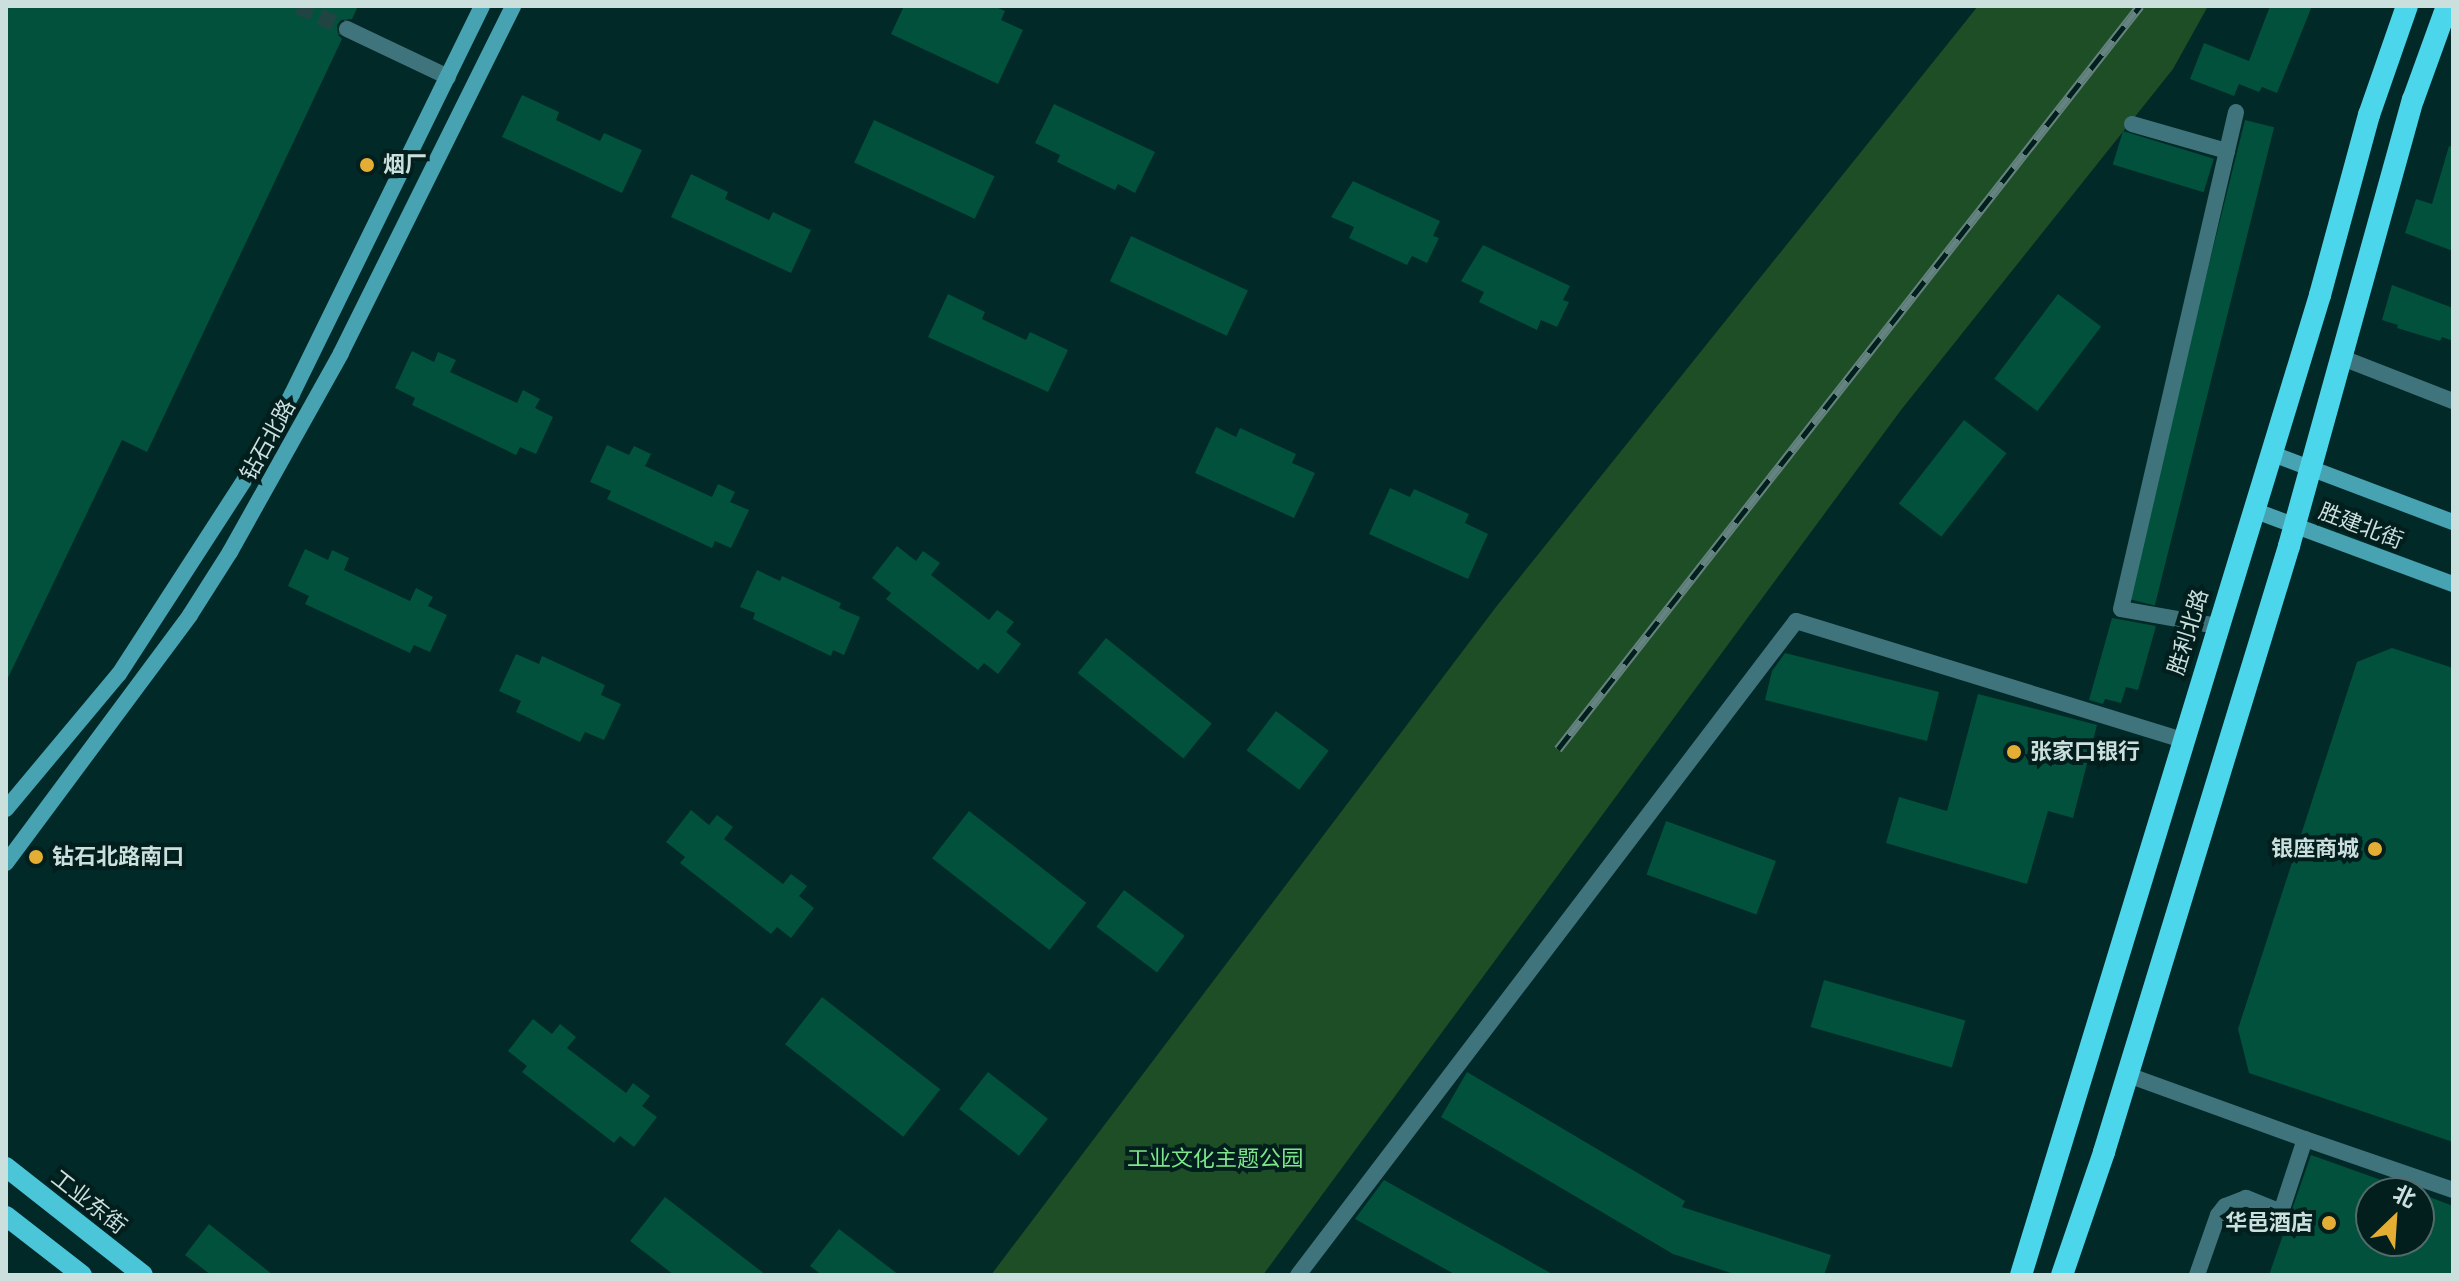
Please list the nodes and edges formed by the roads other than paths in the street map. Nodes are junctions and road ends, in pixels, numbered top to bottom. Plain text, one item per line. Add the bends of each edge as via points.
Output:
1 (482, 6) edge
2 (513, 6) edge
3 (2407, 6) edge
4 (2447, 6) edge
5 (347, 29) tunnel mouth
6 (448, 77) junction
7 (2236, 112) dead end
8 (2132, 124) dead end
9 (2227, 151) junction
10 (2340, 357) junction
11 (2453, 401) edge
12 (2270, 453) junction
13 (2310, 466) junction
14 (2253, 510) junction
15 (2453, 522) edge
16 (2295, 524) junction
17 (2453, 584) edge
18 (2217, 626) junction
19 (2182, 740) junction
20 (6, 809) edge
21 (6, 863) edge
22 (2128, 1075) junction
23 (2305, 1139) junction
24 (6, 1167) edge
25 (2453, 1190) edge
26 (6, 1216) edge
27 (73, 1272) edge
28 (143, 1275) edge
29 (1298, 1275) edge
30 (2021, 1275) edge
31 (2062, 1275) edge
32 (2197, 1275) edge

1 - 6 main road, 钻石北路
2 - 21 main road, 钻石北路 via 341,353 230,552 182,626
3 - 12 highway, 胜利北路 via 2369,115
4 - 10 highway via 2413,100
5 - 6 street
6 - 20 main road, 钻石北路 via 247,476 119,674
7 - 9 street
8 - 9 street
9 - 18 street via 2121,609
10 - 11 street
10 - 13 highway
12 - 13 main road, 胜建北街
12 - 14 highway, 胜利北路
13 - 15 main road, 胜建北街
13 - 16 highway
14 - 16 main road, 胜建北街
14 - 18 highway, 胜利北路
16 - 17 main road, 胜建北街
16 - 22 highway
18 - 19 highway, 胜利北路
19 - 29 street via 1796,621
19 - 30 highway, 胜利北路
22 - 23 street
22 - 31 highway
23 - 25 street
23 - 32 street via 2281,1212 2246,1198 2225,1206
24 - 28 main road, 工业东街
26 - 27 main road

